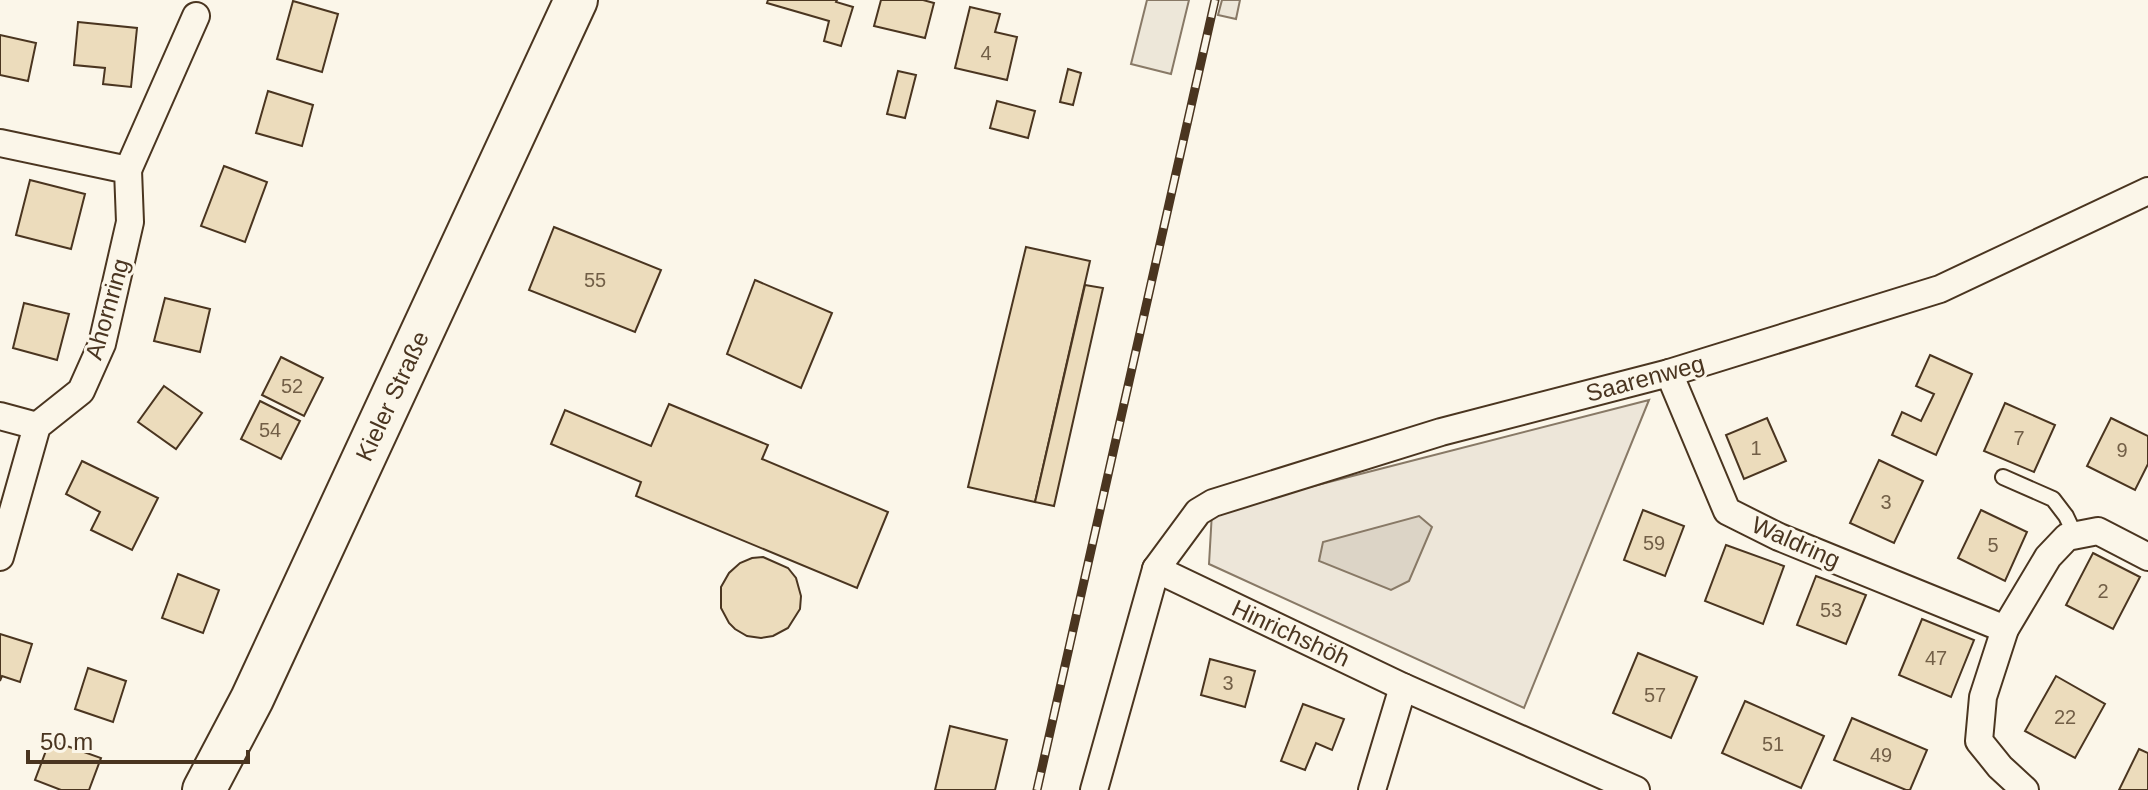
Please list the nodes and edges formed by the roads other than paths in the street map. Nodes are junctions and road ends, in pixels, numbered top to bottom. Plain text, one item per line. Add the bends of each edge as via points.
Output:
1 (576, 0) edge
2 (196, 16) dead end
3 (0, 143) edge
4 (128, 170) junction
5 (2148, 191) edge
6 (1669, 373) junction
7 (0, 416) edge
8 (37, 426) junction
9 (2003, 477) dead end
10 (2075, 535) junction
11 (0, 557) edge
12 (2148, 557) edge
13 (1156, 569) junction
14 (2005, 629) junction
15 (1403, 687) junction
16 (204, 790) edge
17 (1094, 790) edge
18 (1372, 790) edge
19 (1636, 790) edge
20 (2025, 790) edge

1 - 16 main road, Kieler Straße via 259,684
2 - 4 street, Ahornring
3 - 4 street
4 - 8 street, Ahornring via 130,222 102,344 81,391
5 - 6 street, Saarenweg via 1940,289
6 - 13 street, Saarenweg via 1441,432 1213,503 1198,512
6 - 14 street, Waldring via 1727,511
7 - 8 street
8 - 11 street
9 - 10 lane via 2053,499
10 - 12 street via 2098,531
10 - 14 street via 2048,557
13 - 15 street, Hinrichshöh
13 - 17 street
14 - 20 street via 1983,697 1979,741
15 - 18 street
15 - 19 street, Hinrichshöh

